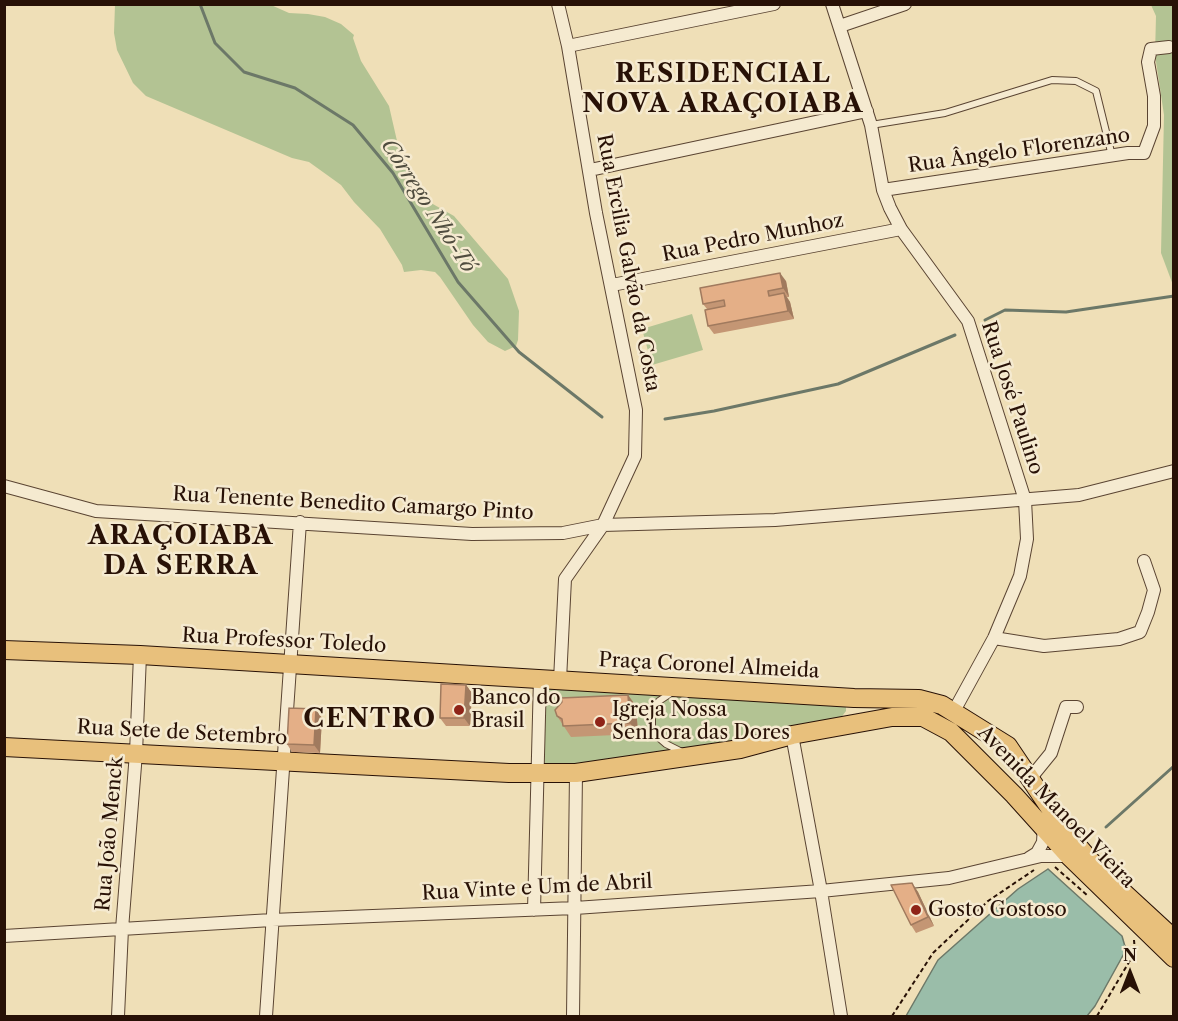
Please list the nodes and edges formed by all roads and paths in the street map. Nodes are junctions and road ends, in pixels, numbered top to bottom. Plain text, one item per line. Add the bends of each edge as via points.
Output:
1 (558, 4) edge
2 (774, 4) edge
3 (832, 4) edge
4 (905, 4) edge
5 (840, 26) junction
6 (568, 46) junction
7 (1169, 47) dead end
8 (867, 111) junction
9 (871, 125) junction
10 (1112, 156) junction
11 (590, 170) junction
12 (883, 190) junction
13 (901, 229) junction
14 (612, 285) junction
15 (1173, 471) edge
16 (4, 486) edge
17 (1024, 500) junction
18 (300, 522) junction
19 (603, 525) junction
20 (1144, 561) dead end
21 (994, 638) junction
22 (4, 650) edge
23 (140, 655) junction
24 (291, 665) junction
25 (540, 678) junction
26 (560, 680) junction
27 (686, 687) junction
28 (854, 698) joint
29 (1077, 707) dead end
30 (954, 711) junction
31 (792, 735) junction
32 (4, 747) edge
33 (136, 753) junction
34 (693, 756) junction
35 (284, 761) junction
36 (576, 773) junction
37 (537, 774) junction
38 (1026, 775) junction
39 (1000, 781) junction
40 (1044, 802) junction
41 (1044, 829) junction
42 (1069, 856) junction
43 (1028, 859) junction
44 (1051, 863) dead end
45 (1042, 867) dead end
46 (821, 891) junction
47 (1093, 900) dead end
48 (575, 908) junction
49 (534, 910) junction
50 (272, 920) junction
51 (122, 928) junction
52 (1131, 934) dead end
53 (4, 936) edge
54 (1173, 939) edge
55 (1173, 958) edge
56 (118, 1017) edge
57 (266, 1017) edge
58 (573, 1017) edge
59 (841, 1017) edge
60 (892, 1017) edge
61 (1097, 1017) edge

1 - 6 street, Rua Ercilia Galvão da Costa
2 - 6 street
3 - 5 street, Rua José Paulino
4 - 5 street
5 - 8 street, Rua José Paulino
6 - 11 street, Rua Ercilia Galvão da Costa
7 - 10 street, Rua Ângelo Florenzano via 1151,49 1148,62 1154,126 1144,153
8 - 9 street, Rua José Paulino
8 - 11 street
9 - 10 lane via 945,113 1052,80 1076,81 1096,91
9 - 12 street, Rua José Paulino
10 - 12 street, Rua Ângelo Florenzano
11 - 14 street, Rua Ercilia Galvão da Costa
12 - 13 street, Rua José Paulino
13 - 14 street, Rua Pedro Munhoz
13 - 17 street, Rua José Paulino via 968,321
14 - 19 street, Rua Ercilia Galvão da Costa via 636,410 635,445 634,456
15 - 17 street, Rua Tenente Benedito Camargo Pinto via 1079,495
16 - 18 street, Rua Tenente Benedito Camargo Pinto via 96,511
17 - 19 street, Rua Tenente Benedito Camargo Pinto via 775,520
17 - 21 street, Rua José Paulino via 1027,539 1020,576
18 - 19 street, Rua Tenente Benedito Camargo Pinto via 472,534 563,533
18 - 24 street
19 - 26 street, Rua Ercilia Galvão da Costa via 565,579
20 - 21 street via 1154,590 1140,632 1119,639 1044,646
21 - 30 street, Rua José Paulino
22 - 23 main road, Rua Professor Toledo
23 - 24 main road, Rua Professor Toledo
23 - 33 street, Rua João Menck
24 - 25 main road, Rua Professor Toledo
24 - 35 street
25 - 26 main road, Rua Professor Toledo
25 - 37 street
26 - 27 main road, Praça Coronel Almeida
27 - 28 main road, Praça Coronel Almeida
27 - 34 lane via 658,702 652,727 666,744
28 - 30 main road, Avenida Manoel Vieira via 919,699
29 - 38 street via 1066,707 1051,753
30 - 38 main road, Avenida Manoel Vieira via 1008,746
31 - 34 main road
31 - 39 main road, Avenida Manoel Vieira via 892,717 923,717 951,732
31 - 46 street
32 - 33 main road, Rua Sete de Setembro
33 - 35 main road, Rua Sete de Setembro
33 - 51 street, Rua João Menck
34 - 36 main road
35 - 37 main road, Rua Sete de Setembro
35 - 50 street
36 - 37 main road
36 - 48 street
37 - 49 street
38 - 39 main road via 1015,783
38 - 40 main road, Avenida Manoel Vieira
39 - 41 main road, Avenida Manoel Vieira
40 - 41 street
40 - 54 main road, Avenida Manoel Vieira via 1096,867
41 - 42 main road, Avenida Manoel Vieira
41 - 43 street via 1043,842
42 - 43 street, Rua Vinte e Um de Abril
42 - 55 main road, Avenida Manoel Vieira
43 - 46 street, Rua Vinte e Um de Abril via 950,878
44 - 47 path
45 - 60 path via 988,901 961,924 933,953
46 - 48 street, Rua Vinte e Um de Abril
46 - 59 street
48 - 49 street, Rua Vinte e Um de Abril
48 - 58 street
49 - 50 street, Rua Vinte e Um de Abril
50 - 51 street, Rua Vinte e Um de Abril
50 - 57 street
51 - 53 street, Rua Vinte e Um de Abril
51 - 56 street, Rua João Menck
52 - 61 path via 1135,952

